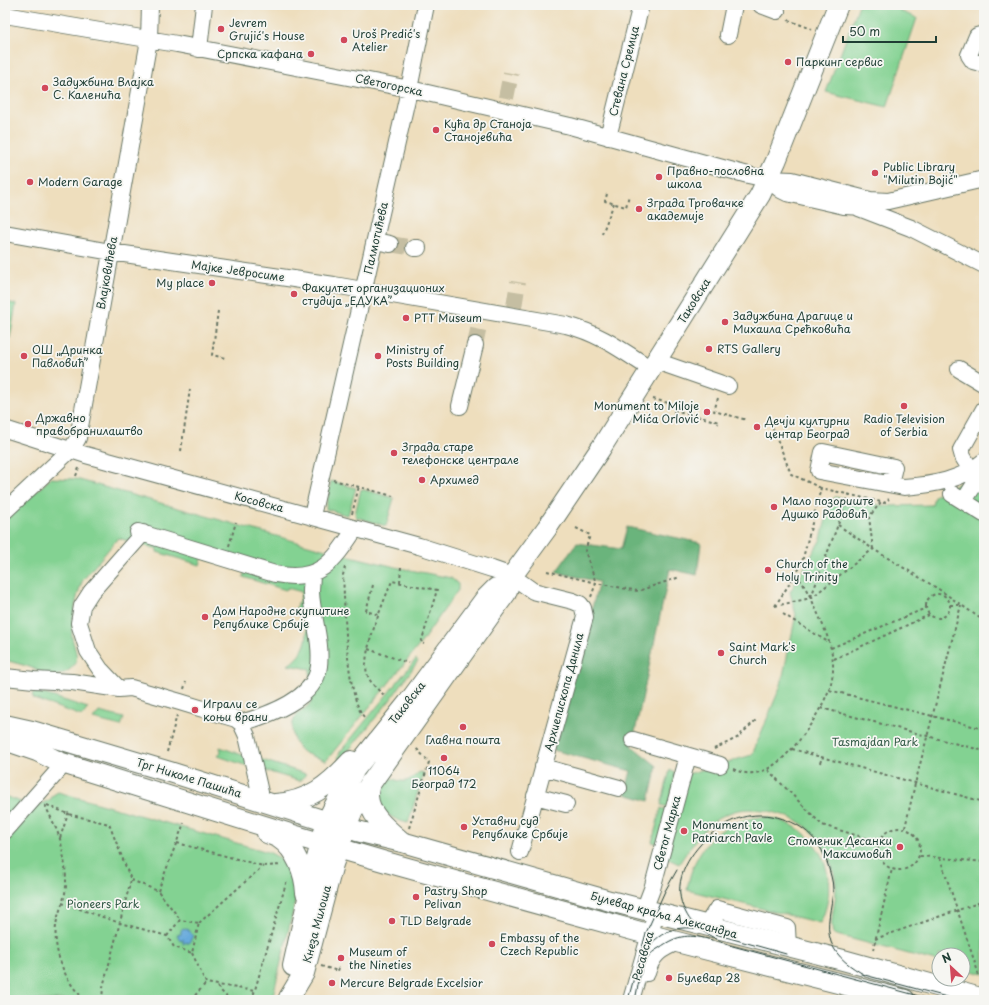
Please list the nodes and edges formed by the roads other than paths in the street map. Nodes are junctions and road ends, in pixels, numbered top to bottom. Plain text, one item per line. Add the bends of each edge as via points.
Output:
1 (150, 5) edge
2 (204, 5) edge
3 (426, 5) edge
4 (640, 5) edge
5 (734, 5) edge
6 (761, 5) edge
7 (838, 5) edge
8 (778, 11) road end
9 (5, 15) edge
10 (984, 34) edge
11 (728, 35) dead end
12 (149, 40) junction
13 (199, 49) junction
14 (984, 64) edge
15 (410, 89) junction
16 (608, 136) junction
17 (984, 179) edge
18 (767, 180) junction
19 (893, 201) junction
20 (859, 208) junction
21 (911, 228) junction
22 (5, 233) edge
23 (111, 252) junction
24 (984, 265) edge
25 (364, 290) junction
26 (475, 345) tunnel mouth
27 (653, 365) junction
28 (959, 369) dead end
29 (984, 384) edge
30 (728, 386) dead end
31 (460, 406) dead end
32 (984, 409) edge
33 (5, 429) edge
34 (70, 450) junction
35 (984, 461) edge
36 (978, 481) edge
37 (890, 484) dead end
38 (5, 511) edge
39 (984, 514) edge
40 (312, 516) junction
41 (352, 528) junction
42 (312, 574) junction
43 (512, 576) junction
44 (5, 677) edge
45 (125, 689) junction
46 (5, 713) edge
47 (241, 724) junction
48 (5, 725) edge
49 (32, 731) junction
50 (381, 735) junction
51 (5, 740) edge
52 (633, 740) dead end
53 (5, 751) edge
54 (688, 756) junction
55 (61, 763) junction
56 (720, 765) road end
57 (543, 768) junction
58 (370, 783) junction
59 (619, 788) dead end
60 (535, 796) junction
61 (267, 802) junction
62 (566, 804) dead end
63 (327, 821) junction
64 (255, 823) junction
65 (346, 827) junction
66 (5, 832) edge
67 (405, 835) junction
68 (329, 846) junction
69 (520, 852) dead end
70 (307, 902) junction
71 (650, 911) junction
72 (650, 935) junction
73 (678, 942) junction
74 (292, 999) edge
75 (984, 999) edge
76 (631, 1000) edge
77 (639, 1000) edge
78 (905, 1000) edge

1 - 12 street, Влајковићева
2 - 13 street
3 - 15 street, Палмотићева
4 - 16 street, Стевана Сремца
5 - 11 street
6 - 8 street
7 - 18 main road, Таковска
9 - 12 street, Светогорска
10 - 14 street via 977,36 969,55 973,61
12 - 13 street, Светогорска
12 - 23 street, Влајковићева
13 - 15 street, Светогорска
15 - 16 street, Светогорска via 505,104
15 - 25 street, Палмотићева via 383,242
16 - 18 street, Светогорска
17 - 19 street
18 - 19 street via 792,180 863,199
18 - 20 street via 787,193
18 - 27 main road, Таковска via 709,278
19 - 20 street
19 - 21 street
20 - 21 street
21 - 24 street
22 - 23 street, Мајке Јевросиме
23 - 25 street, Мајке Јевросиме
23 - 34 street, Влајковићева via 78,438
25 - 27 street, Мајке Јевросиме via 481,318 513,312 590,332
25 - 40 street, Палмотићева via 337,432
26 - 31 street
27 - 30 street, Мајке Јевросиме
27 - 43 main road, Таковска via 578,483
28 - 29 street
32 - 36 street via 961,450
33 - 34 street, Косовска
34 - 38 street, Влајковићева
34 - 40 street, Косовска
35 - 36 street
36 - 37 street via 953,478 904,487
36 - 39 street via 958,497
40 - 41 street, Косовска
41 - 42 street via 334,559
41 - 43 street, Косовска via 419,546
42 - 45 street via 283,576 140,533 91,592 82,606 79,623 88,651 100,669
42 - 47 street via 311,592 319,666 315,681 304,693 282,708
43 - 50 main road, Таковска via 485,599 408,703
43 - 57 street, Архиепископа Данила via 533,590 580,604 584,613 583,625
43 - 58 main road, Таковска via 506,593
44 - 45 street
45 - 47 street via 230,716
46 - 49 main road, Трг Николе Пашића
47 - 61 street
48 - 49 main road, Трг Николе Пашића
49 - 61 main road, Трг Николе Пашића
50 - 61 main road via 361,750 328,784 312,794 295,801
50 - 63 main road, Таковска via 355,769
51 - 55 main road, Трг Николе Пашића
52 - 54 street
53 - 55 main road, Трг Николе Пашића via 45,763
54 - 56 street
54 - 71 street, Светог Марка via 652,889
55 - 64 main road, Трг Николе Пашића
55 - 66 street
57 - 59 street
57 - 60 street, Архиепископа Данила
58 - 65 main road, Таковска
58 - 67 main road via 368,795 373,811 386,828
60 - 62 street
60 - 69 street, Архиепископа Данила
61 - 63 main road, Трг Николе Пашића
63 - 65 main road, Трг Николе Пашића
63 - 68 main road, Таковска
64 - 68 main road, Трг Николе Пашића
64 - 70 main road via 260,830 280,838 296,858 306,885
65 - 67 main road, Булевар краља Александра
65 - 68 main road, Таковска
67 - 71 main road, Булевар краља Александра
68 - 70 main road, Кнеза Милоша
68 - 72 main road, Булевар краља Александра
68 - 74 main road, Кнеза Милоша via 304,973
70 - 74 main road, Кнеза Милоша via 293,966
71 - 72 street, Ресавска
71 - 75 main road, Булевар краља Александра
72 - 73 main road, Булевар краља Александра
72 - 76 street, Ресавска
73 - 77 street, Ресавска via 666,947 652,958
73 - 78 main road, Булевар краља Александра

